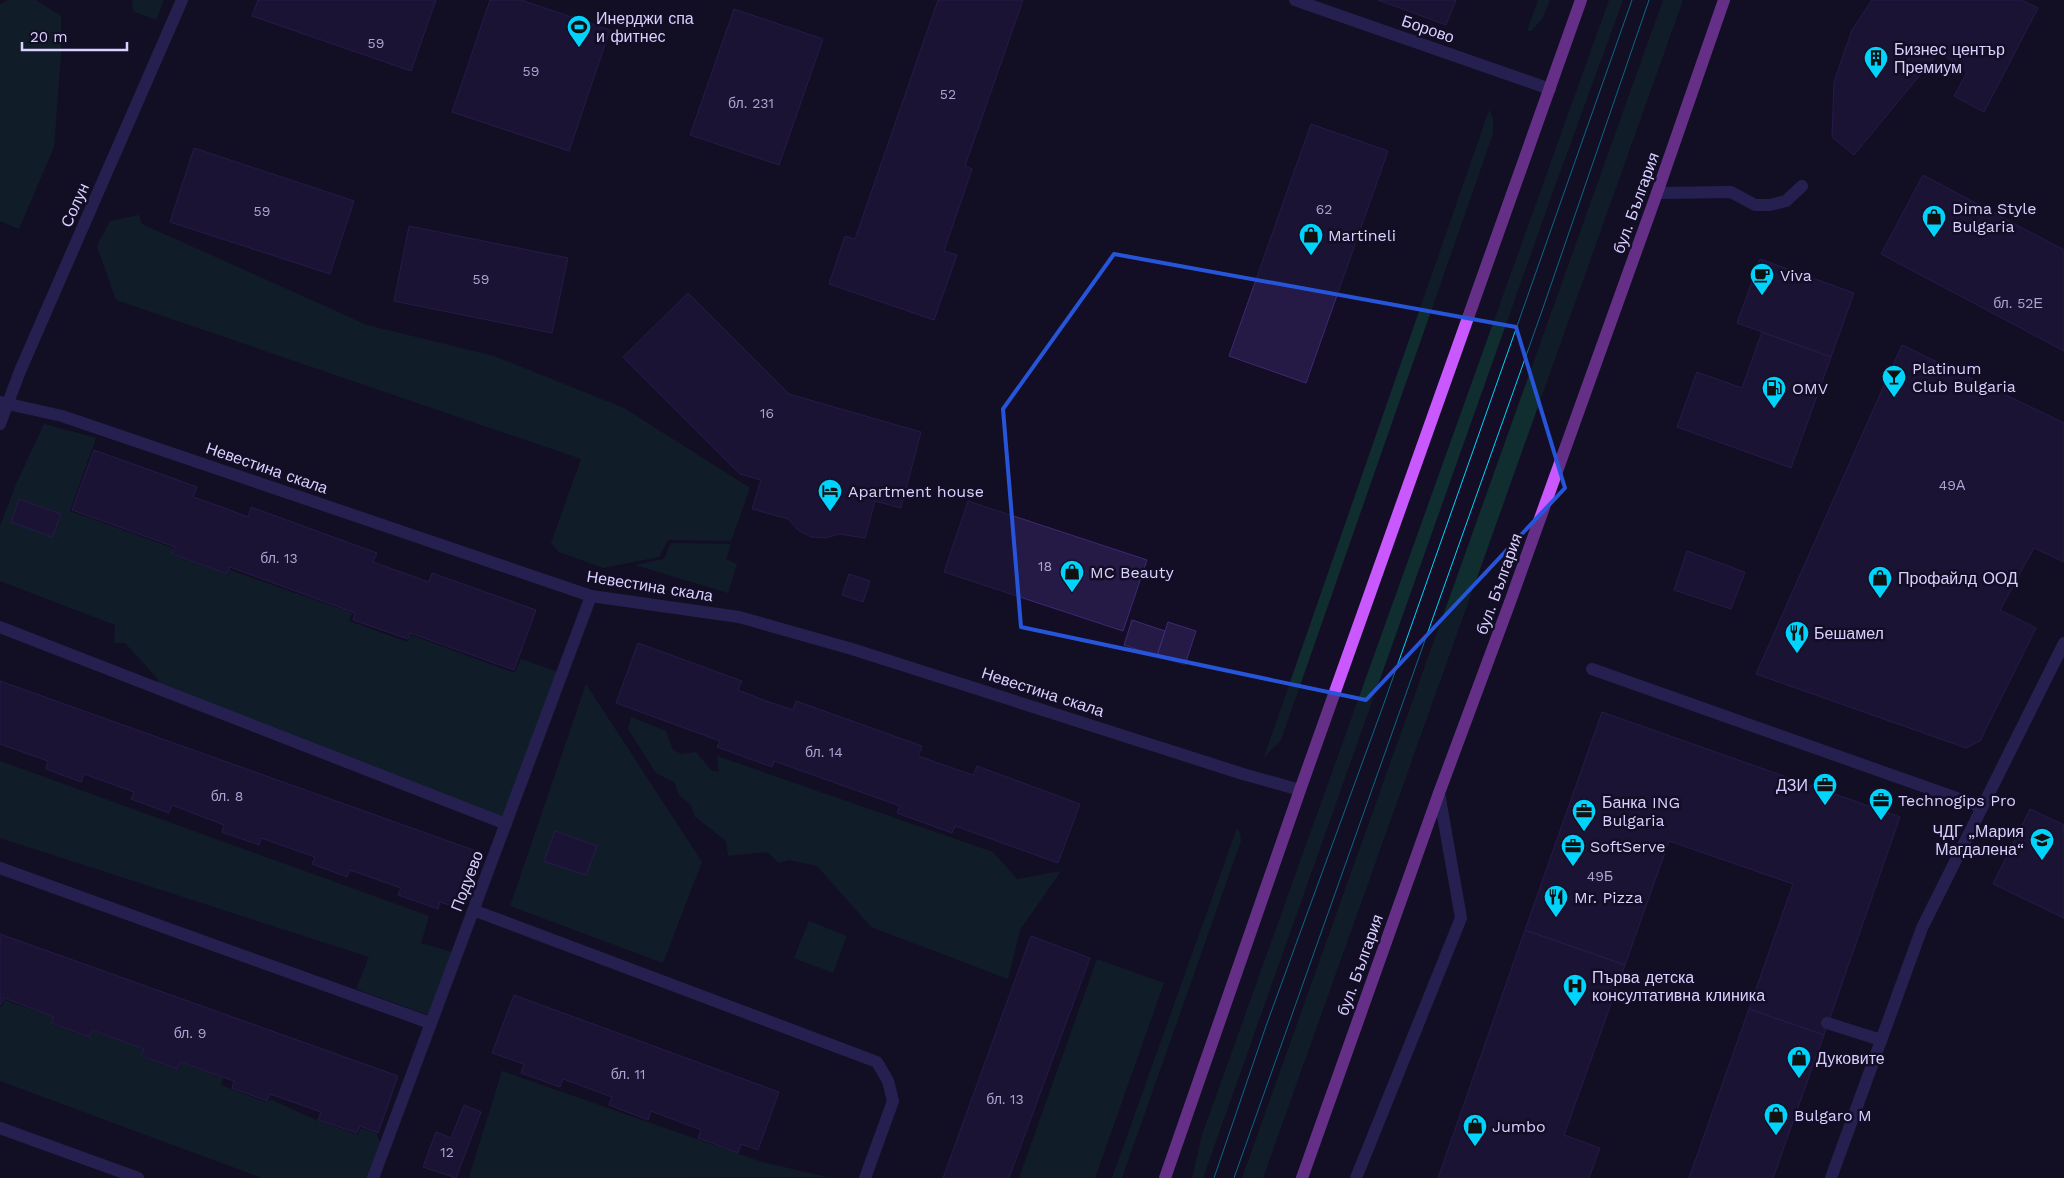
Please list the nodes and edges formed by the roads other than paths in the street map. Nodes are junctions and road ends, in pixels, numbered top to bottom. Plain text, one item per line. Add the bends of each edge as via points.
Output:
1 (182, 0) edge
2 (1295, 0) edge
3 (1581, 0) edge
4 (1724, 0) edge
5 (1550, 89) junction
6 (1802, 186) dead end
7 (1657, 193) junction
8 (4, 403) edge
9 (0, 424) edge
10 (591, 596) junction
11 (0, 627) edge
12 (2064, 643) edge
13 (1592, 669) dead end
14 (1300, 790) junction
15 (1438, 794) junction
16 (1982, 807) junction
17 (506, 824) junction
18 (0, 868) edge
19 (473, 910) junction
20 (430, 1023) junction
21 (1827, 1023) dead end
22 (1881, 1040) junction
23 (0, 1128) edge
24 (138, 1178) edge
25 (373, 1178) edge
26 (866, 1178) edge
27 (1165, 1178) edge
28 (1302, 1178) edge
29 (1356, 1178) edge
30 (1831, 1178) edge

1 - 8 street, Солун
2 - 5 street, Борово
3 - 5 main road
4 - 7 main road, бул. България
5 - 14 main road
6 - 7 street via 1786,201 1770,205 1755,205 1731,192
7 - 15 main road, бул. България
8 - 9 street, Солун
8 - 10 street, Невестина скала via 62,416
10 - 14 street, Невестина скала via 731,615
10 - 17 street, Подуево
11 - 17 street
12 - 16 street
13 - 16 street
14 - 27 main road
15 - 28 main road, бул. България
15 - 29 street via 1461,918
16 - 22 street via 1922,928
17 - 19 street, Подуево
18 - 20 street
19 - 20 street, Подуево
19 - 26 street via 877,1062 888,1080 893,1101
20 - 25 street, Подуево
21 - 22 street
22 - 30 street
23 - 24 street

